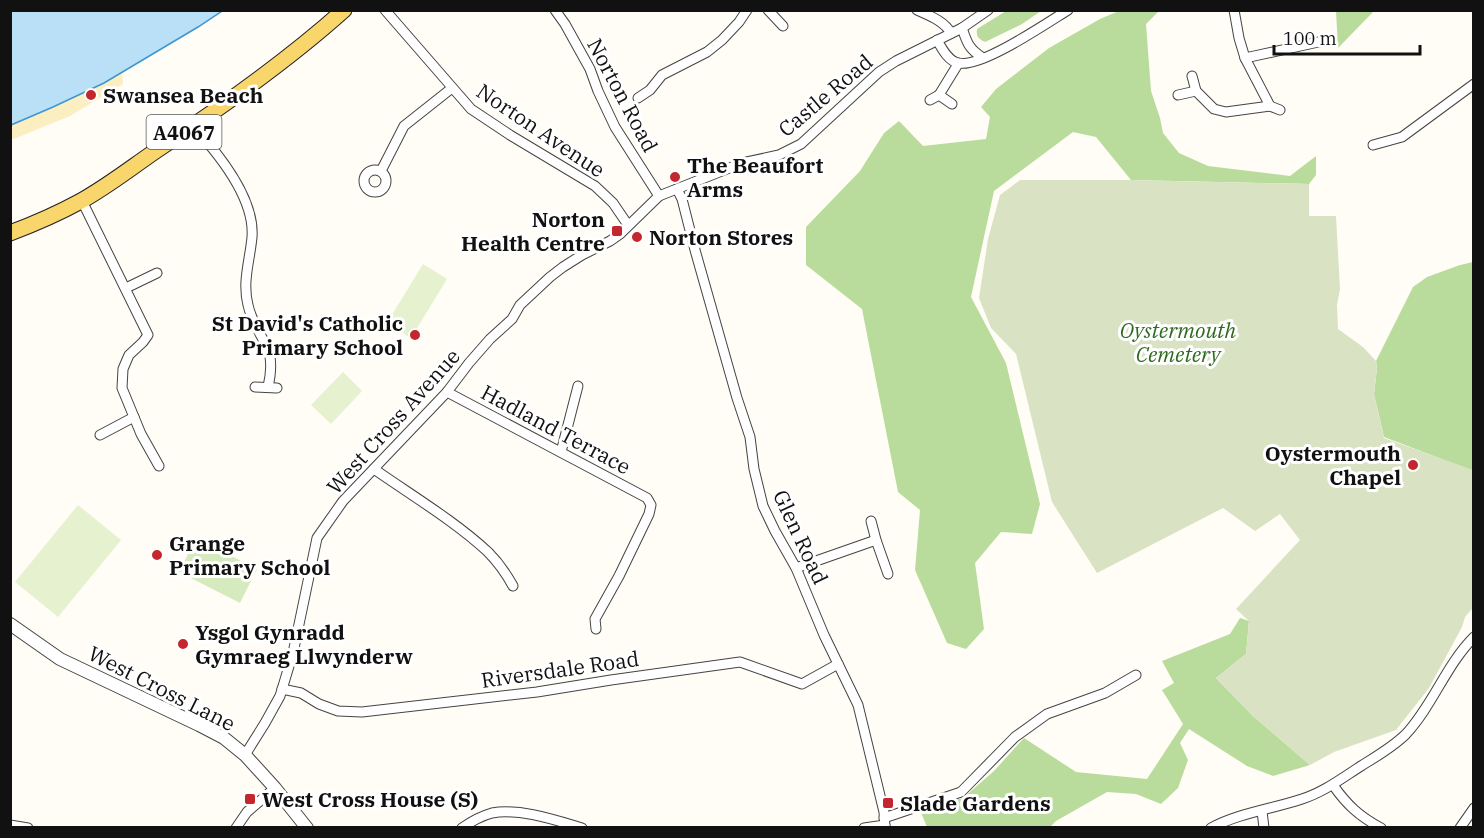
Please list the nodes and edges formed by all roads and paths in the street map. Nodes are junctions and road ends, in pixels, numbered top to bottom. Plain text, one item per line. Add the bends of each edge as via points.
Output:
1 (344, 10) edge
2 (385, 10) edge
3 (555, 10) edge
4 (747, 10) edge
5 (768, 10) edge
6 (917, 10) edge
7 (988, 10) edge
8 (1068, 10) edge
9 (1234, 10) edge
10 (783, 26) dead end
11 (962, 28) junction
12 (951, 33) junction
13 (937, 40) junction
14 (1323, 41) dead end
15 (970, 47) junction
16 (983, 58) junction
17 (1245, 58) junction
18 (961, 63) junction
19 (1192, 76) dead end
20 (1473, 84) edge
21 (452, 88) junction
22 (1196, 91) junction
23 (939, 95) junction
24 (1178, 95) dead end
25 (638, 98) dead end
26 (930, 100) dead end
27 (952, 104) dead end
28 (1270, 106) junction
29 (1280, 110) dead end
30 (194, 126) junction
31 (1373, 145) dead end
32 (381, 171) dead end
33 (677, 189) junction
34 (659, 196) junction
35 (82, 201) junction
36 (628, 225) junction
37 (10, 233) edge
38 (157, 273) dead end
39 (126, 288) junction
40 (578, 386) dead end
41 (255, 387) dead end
42 (447, 392) junction
43 (134, 417) junction
44 (100, 435) dead end
45 (561, 452) junction
46 (159, 466) dead end
47 (374, 469) junction
48 (871, 521) dead end
49 (876, 540) junction
50 (796, 568) junction
51 (888, 574) dead end
52 (513, 586) dead end
53 (10, 624) edge
54 (596, 629) dead end
55 (1473, 637) edge
56 (838, 664) junction
57 (1136, 675) dead end
58 (282, 688) junction
59 (244, 755) junction
60 (1333, 785) junction
61 (275, 788) junction
62 (1473, 808) edge
63 (1262, 811) junction
64 (885, 824) edge
65 (10, 825) edge
66 (28, 828) edge
67 (236, 828) edge
68 (307, 828) edge
69 (462, 828) edge
70 (582, 828) edge
71 (864, 828) edge
72 (1211, 828) edge
73 (1264, 828) edge
74 (1381, 828) edge
75 (1460, 828) edge

1 - 30 main road, A4067 via 274,68
2 - 21 street, Norton Avenue
3 - 34 street, Norton Road via 590,69 615,127
4 - 25 street via 722,40 662,75
5 - 10 street
6 - 12 street via 937,19
7 - 11 street, Castle Road
8 - 16 street
9 - 17 street
11 - 12 street, Castle Road
11 - 15 street
12 - 13 street, Castle Road
13 - 18 street via 951,60
13 - 33 street, Castle Road via 879,72 801,144 779,156 742,163
14 - 17 street
15 - 16 street
15 - 18 street
16 - 18 street
17 - 28 street
18 - 23 street
19 - 22 street
20 - 31 street via 1402,137
21 - 32 street via 405,126
21 - 36 street, Norton Avenue via 471,109 595,186 613,202
22 - 24 street
22 - 28 street via 1221,111
23 - 26 street
23 - 27 street
28 - 29 street
30 - 35 main road, A4067
30 - 41 street via 226,166 250,213 252,236 246,291 269,353 273,388
33 - 34 street, West Cross Avenue
33 - 50 street, Glen Road via 750,437 763,506
34 - 36 street, West Cross Avenue
35 - 37 main road, A4067
35 - 39 street
36 - 42 street, West Cross Avenue via 610,242 563,267 520,305
38 - 39 street
39 - 43 street via 148,335 129,355 123,369 122,388
40 - 45 street
42 - 45 street, Hadland Terrace
42 - 47 street, West Cross Avenue
43 - 44 street
43 - 46 street
45 - 54 street, Hadland Terrace via 647,498 651,505 595,619
47 - 52 street via 490,554
47 - 58 street, West Cross Avenue via 343,501 317,538
48 - 49 street
49 - 50 street
49 - 51 street
50 - 56 street, Glen Road
53 - 59 street, West Cross Lane via 60,659 224,738
55 - 60 street via 1405,736
56 - 58 street, Riversdale Road via 802,684 740,662 537,692 363,712 339,711
56 - 64 street, Glen Road via 858,705
57 - 64 street via 1105,693 1047,714 1015,737 961,792
58 - 59 street, West Cross Avenue
59 - 61 street, West Cross Lane
60 - 63 street via 1316,795
60 - 74 street via 1354,811
61 - 67 street via 247,812
61 - 68 street, West Cross Lane
62 - 75 street
63 - 72 street
63 - 73 street
64 - 71 street
65 - 66 street
69 - 70 street via 481,816 504,812

